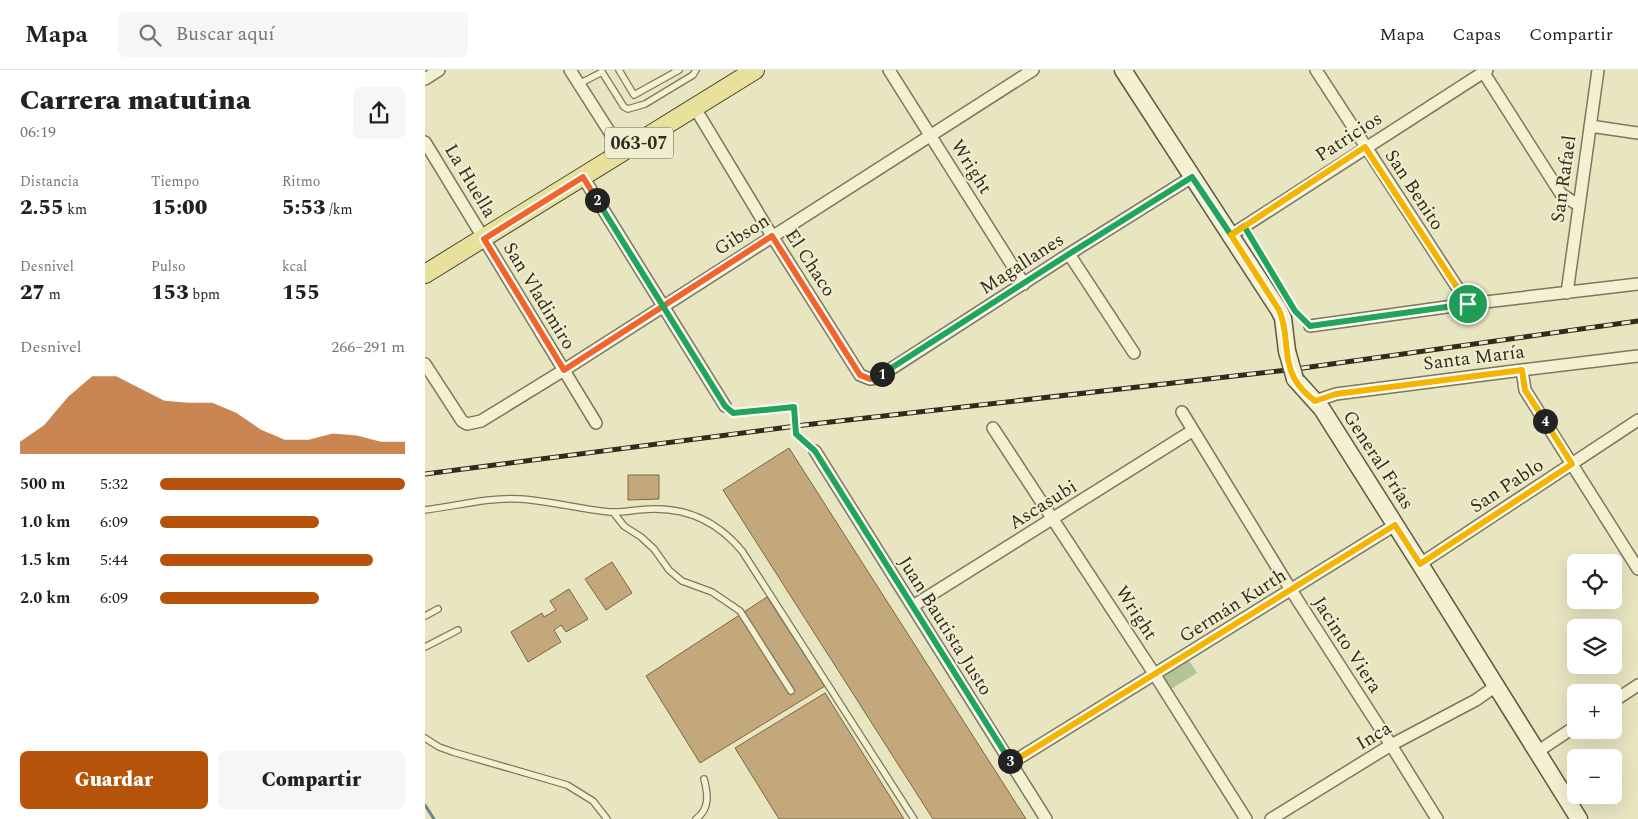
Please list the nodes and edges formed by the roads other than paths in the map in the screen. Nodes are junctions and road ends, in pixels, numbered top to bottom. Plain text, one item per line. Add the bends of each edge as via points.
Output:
1 (439, 70) edge
2 (570, 70) edge
3 (619, 70) edge
4 (679, 70) edge
5 (696, 70) edge
6 (755, 70) edge
7 (889, 70) edge
8 (1033, 70) edge
9 (1123, 70) edge
10 (1316, 70) edge
11 (1598, 70) edge
12 (601, 71) edge
13 (1484, 71) edge
14 (425, 78) edge
15 (579, 84) junction
16 (695, 108) junction
17 (1590, 126) junction
18 (1638, 133) edge
19 (931, 136) junction
20 (425, 142) edge
21 (1365, 147) junction
22 (623, 152) junction
23 (583, 177) junction
24 (1192, 177) junction
25 (1578, 205) junction
26 (1238, 231) junction
27 (772, 236) junction
28 (484, 239) junction
29 (1069, 254) junction
30 (425, 274) edge
31 (1024, 284) junction
32 (1638, 284) edge
33 (1567, 293) junction
34 (1468, 304) junction
35 (663, 306) junction
36 (1310, 326) road end
37 (1134, 353) dead end
38 (1638, 356) edge
39 (425, 364) edge
40 (564, 370) junction
41 (1522, 370) junction
42 (870, 379) joint
43 (1315, 401) junction
44 (725, 406) road end
45 (1182, 412) dead end
46 (1638, 420) edge
47 (596, 423) dead end
48 (993, 428) dead end
49 (1192, 431) junction
50 (815, 451) road end
51 (1572, 464) junction
52 (425, 510) edge
53 (613, 512) junction
54 (1054, 519) junction
55 (1395, 525) junction
56 (1420, 564) junction
57 (1638, 569) edge
58 (1291, 590) junction
59 (913, 606) junction
60 (438, 609) dead end
61 (425, 616) edge
62 (458, 630) dead end
63 (425, 647) edge
64 (1155, 675) junction
65 (1638, 685) edge
66 (1496, 686) junction
67 (791, 691) dead end
68 (1622, 696) edge
69 (1567, 732) edge
70 (425, 738) edge
71 (1391, 745) junction
72 (1537, 752) junction
73 (1011, 763) junction
74 (704, 780) dead end
75 (607, 819) edge
76 (696, 819) edge
77 (914, 819) edge
78 (1046, 819) edge
79 (1246, 819) edge
80 (1271, 819) edge
81 (1437, 819) edge
82 (1579, 819) edge

1 - 14 street
2 - 15 street
3 - 4 lane via 634,95
5 - 12 lane via 645,104 628,109
6 - 16 main road, 063-07
7 - 19 street, Wright
8 - 19 street, Gibson
9 - 24 main road, General Frías
10 - 21 street, San Benito
11 - 17 street, San Rafael
12 - 15 lane
13 - 21 street, Patricios
13 - 25 street via 1561,194
15 - 22 street
16 - 22 main road, 063-07
16 - 27 street, El Chaco
17 - 18 street
17 - 25 street, San Rafael
19 - 27 street, Gibson
19 - 31 street, Wright
20 - 28 street, La Huella
21 - 26 street, Patricios
21 - 34 street, San Benito
22 - 23 main road, 063-07
23 - 28 main road, 063-07
23 - 35 street
24 - 26 main road, General Frías
24 - 29 street, Magallanes
25 - 33 street, San Rafael
26 - 43 main road, General Frías, bridge via 1283,318 1295,380
27 - 35 street, Gibson
27 - 42 street, El Chaco via 860,375
28 - 30 main road, 063-07
28 - 40 street, San Vladimiro
29 - 31 street, Magallanes
29 - 37 street
31 - 42 street, Magallanes via 877,378
32 - 33 street
33 - 34 street
34 - 36 street
35 - 40 street, Gibson
35 - 44 street
38 - 41 street, Santa María
39 - 40 street, Gibson via 467,424 481,421
40 - 47 street, San Vladimiro
41 - 43 street, Santa María via 1336,394
41 - 51 street via 1525,390
43 - 55 main road, General Frías
45 - 49 street, Jacinto Viera
46 - 51 street, San Pablo
48 - 54 street, Wright
49 - 54 street, Ascasubi
49 - 58 street, Jacinto Viera
50 - 59 street, Juan Bautista Justo
51 - 56 street, San Pablo
51 - 57 street
52 - 53 lane via 503,499
53 - 67 lane via 624,526 641,536 682,581 711,592 740,611
53 - 77 lane via 653,509 693,514 730,536
54 - 59 street, Ascasubi
54 - 64 street, Wright
55 - 56 main road, General Frías
55 - 58 street, Germán Kurth
56 - 66 main road, General Frías
58 - 64 street, Germán Kurth
58 - 71 street, Jacinto Viera
59 - 73 street, Juan Bautista Justo
60 - 61 lane
62 - 63 lane
64 - 73 street, Germán Kurth
64 - 79 street, Wright
65 - 68 street
66 - 71 street, Inca
66 - 72 main road, General Frías
69 - 72 street
70 - 75 lane via 453,752 567,785 593,801
71 - 80 street, Inca
71 - 81 street, Jacinto Viera
72 - 82 main road, General Frías
73 - 78 street, Juan Bautista Justo
74 - 76 lane via 707,800 702,815

